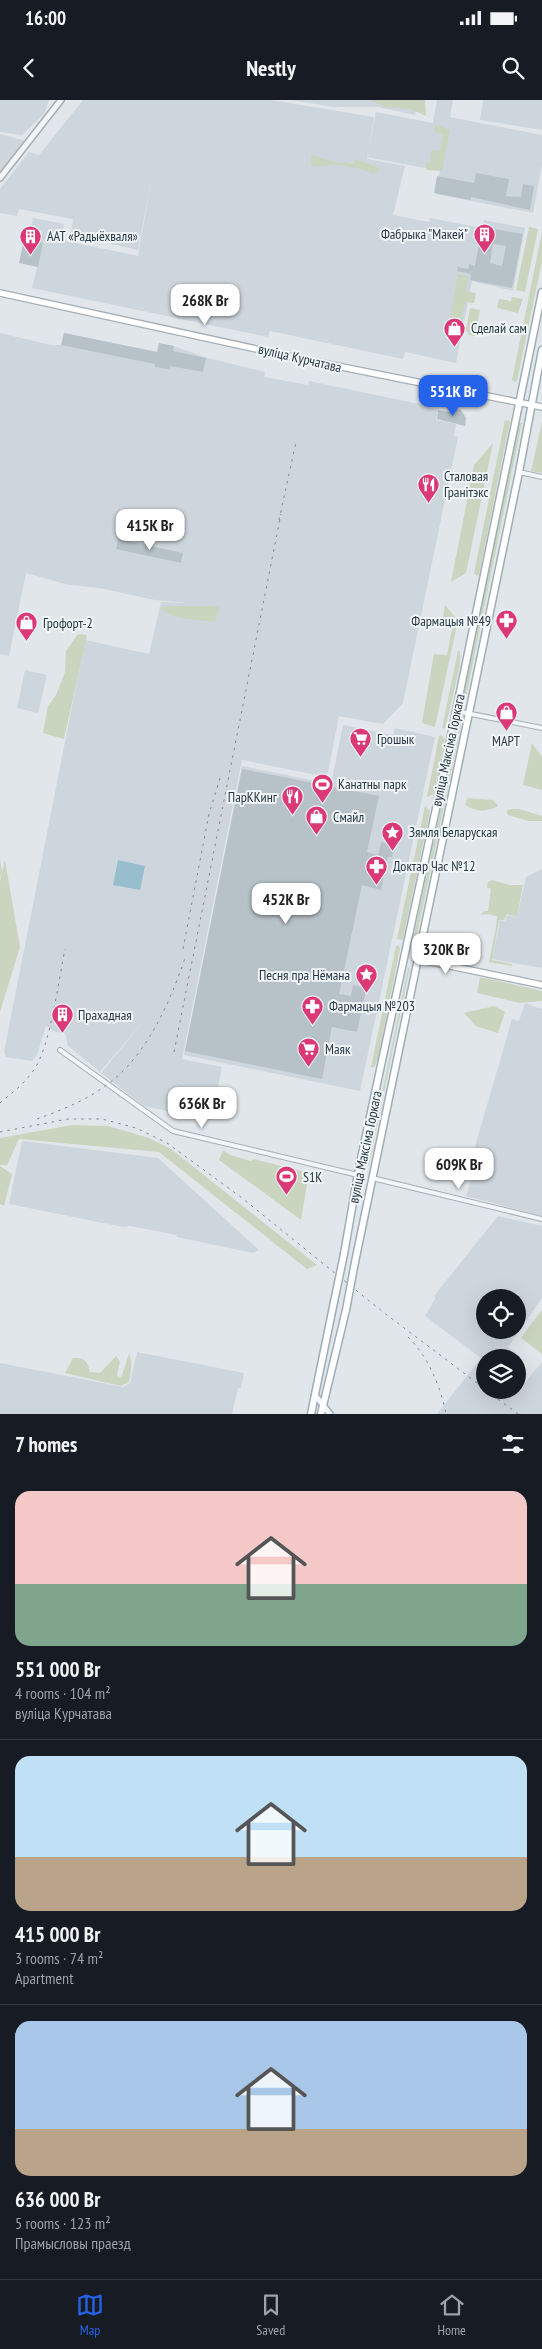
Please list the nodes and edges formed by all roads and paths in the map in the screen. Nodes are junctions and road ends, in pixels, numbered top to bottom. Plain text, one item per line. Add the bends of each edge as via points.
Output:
1 (61, 100) edge
2 (0, 178) edge
3 (542, 292) edge
4 (0, 293) edge
5 (542, 350) edge
6 (519, 402) junction
7 (531, 405) junction
8 (542, 407) edge
9 (519, 472) junction
10 (542, 476) edge
11 (456, 711) junction
12 (468, 714) junction
13 (542, 728) edge
14 (405, 956) junction
15 (417, 959) junction
16 (542, 985) edge
17 (60, 1050) dead end
18 (358, 1175) junction
19 (372, 1178) junction
20 (542, 1219) edge
21 (315, 1395) junction
22 (324, 1401) junction
23 (311, 1414) edge
24 (321, 1414) edge
25 (330, 1414) edge

1 - 2 street
3 - 6 main road, вуліца Максіма Горкага
4 - 6 main road, вуліца Курчатава via 321,363
5 - 7 main road, вуліца Максіма Горкага
6 - 7 main road, вуліца Курчатава
6 - 11 main road, вуліца Максіма Горкага
7 - 8 main road, вуліца Курчатава
7 - 9 main road, вуліца Максіма Горкага
9 - 10 street
9 - 12 main road, вуліца Максіма Горкага
11 - 12 street
11 - 14 main road, вуліца Максіма Горкага
12 - 13 street
12 - 15 main road, вуліца Максіма Горкага
14 - 15 main road
14 - 18 main road, вуліца Максіма Горкага
15 - 16 main road
15 - 19 main road, вуліца Максіма Горкага
17 - 18 street via 172,1131
18 - 21 main road, вуліца Максіма Горкага, bridge
19 - 20 street
19 - 22 main road, вуліца Максіма Горкага, bridge
21 - 22 main road
21 - 23 main road, вуліца Максіма Горкага
22 - 24 main road, вуліца Максіма Горкага
22 - 25 street

